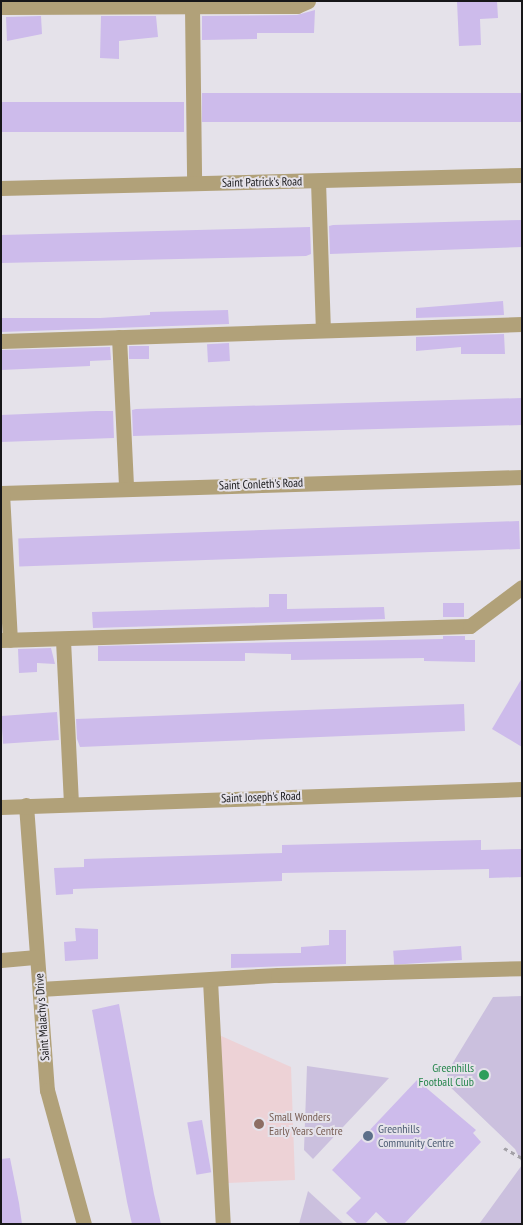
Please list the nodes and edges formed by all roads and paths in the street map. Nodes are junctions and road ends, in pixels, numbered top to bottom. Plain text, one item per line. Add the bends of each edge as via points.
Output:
1 (308, 1) edge
2 (171, 4) edge
3 (192, 7) junction
4 (1, 8) edge
5 (522, 175) edge
6 (318, 181) junction
7 (194, 183) junction
8 (1, 188) edge
9 (522, 324) edge
10 (323, 330) junction
11 (119, 337) junction
12 (1, 341) edge
13 (522, 477) edge
14 (126, 488) junction
15 (2, 493) edge
16 (522, 587) edge
17 (6, 640) edge
18 (63, 640) junction
19 (522, 789) edge
20 (71, 802) junction
21 (26, 805) junction
22 (1, 806) edge
23 (37, 957) junction
24 (1, 960) edge
25 (522, 968) edge
26 (210, 980) junction
27 (40, 989) junction
28 (504, 1148) dead end
29 (522, 1158) edge
30 (84, 1224) edge
31 (223, 1224) edge

1 - 3 street via 297,6
2 - 3 street
2 - 4 street
3 - 7 street
5 - 6 street, Saint Patrick's Road
6 - 7 street, Saint Patrick's Road
6 - 10 street
7 - 8 street, Saint Patrick's Road
9 - 10 street
10 - 11 street
11 - 12 street
11 - 14 street
13 - 14 street, Saint Conleth's Road
14 - 15 street, Saint Conleth's Road
15 - 17 street
16 - 18 street via 470,626
17 - 18 street
18 - 20 street
19 - 20 street, Saint Joseph's Road
20 - 21 street, Saint Joseph's Road
21 - 22 street, Saint Joseph's Road
21 - 23 street, Saint Malachy's Drive
23 - 24 street
23 - 27 street, Saint Malachy's Drive
25 - 26 street
26 - 27 street
26 - 31 street
27 - 30 street, Saint Malachy's Drive via 47,1090
28 - 29 path

